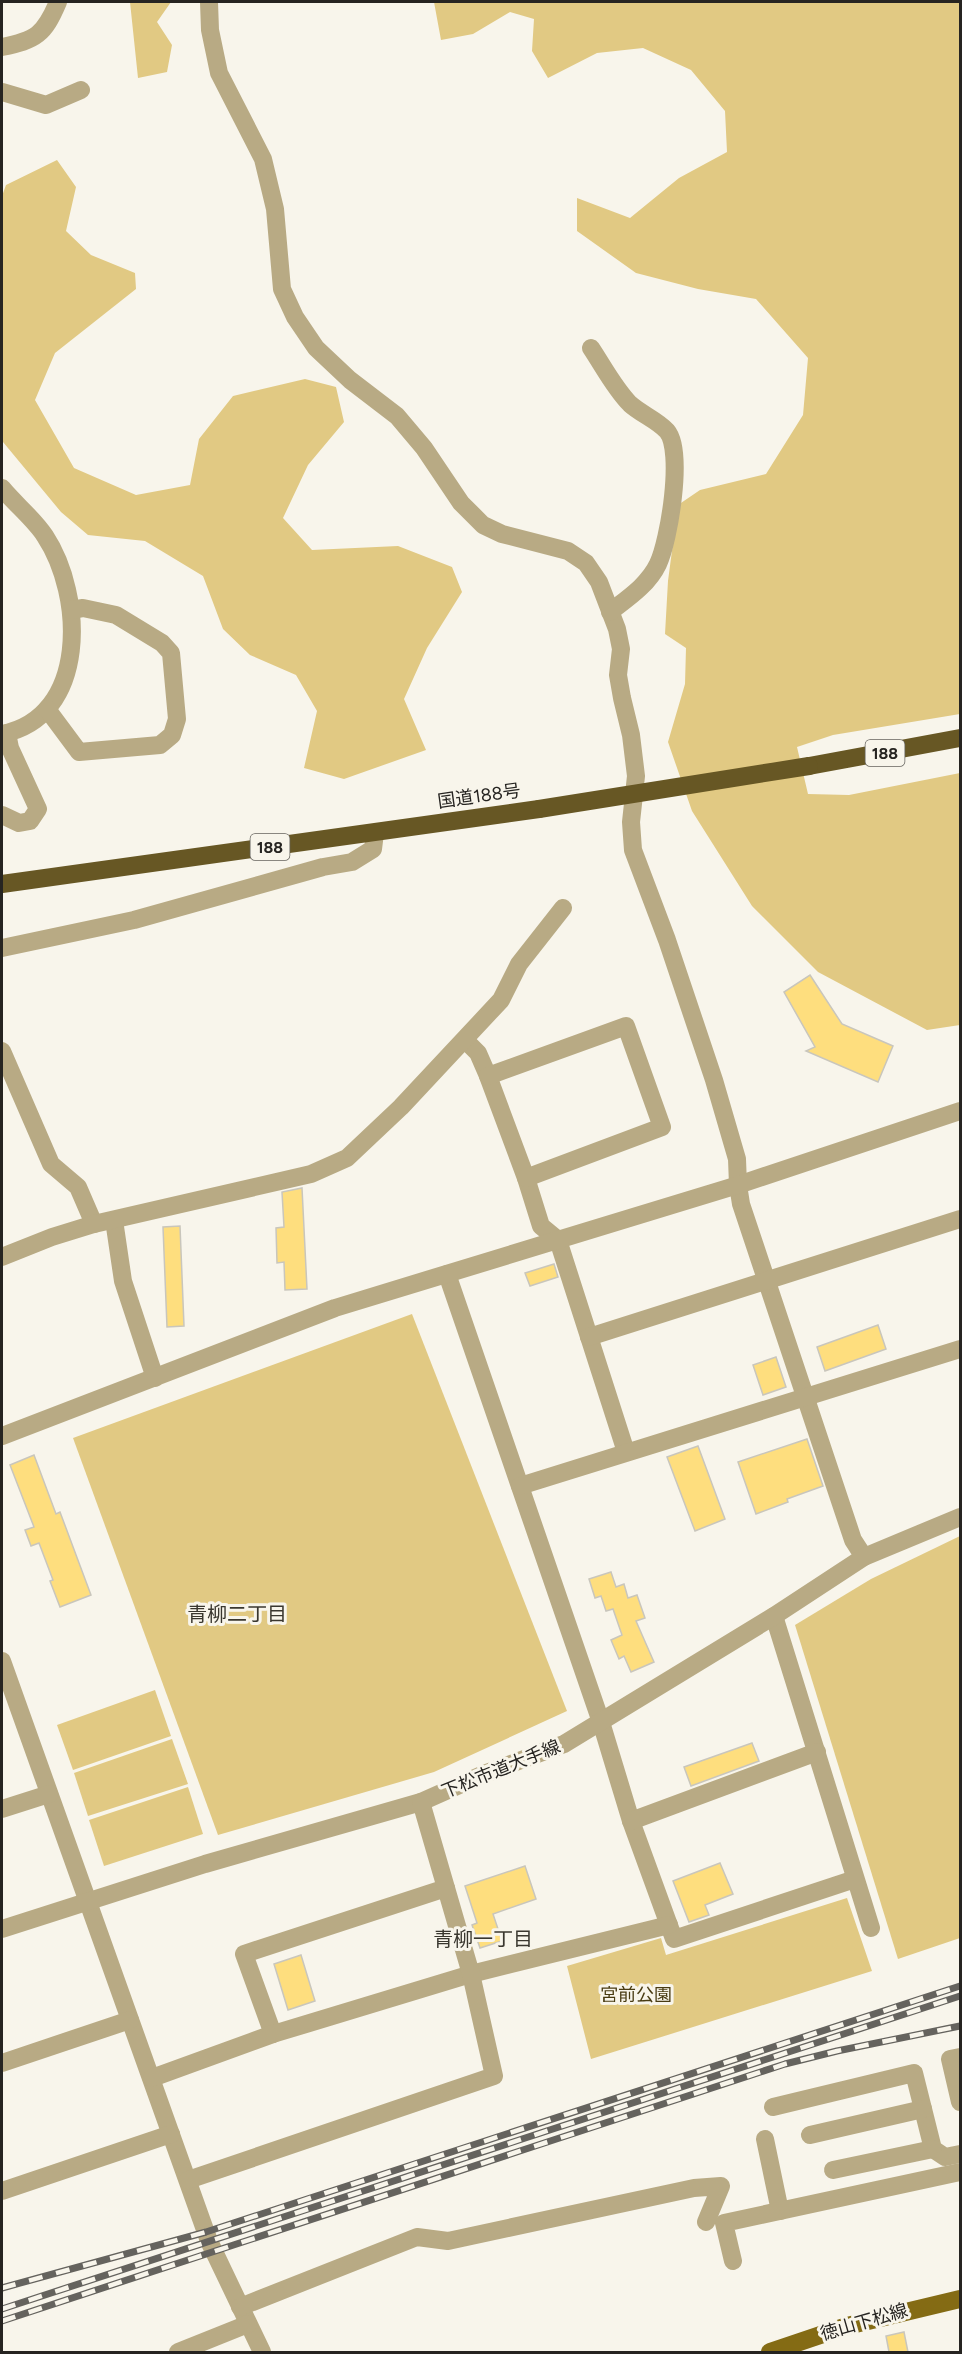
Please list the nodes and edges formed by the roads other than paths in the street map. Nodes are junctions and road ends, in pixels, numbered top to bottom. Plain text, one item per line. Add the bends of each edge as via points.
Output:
1 (58, 2) edge
2 (209, 2) edge
3 (2, 47) edge
4 (81, 90) dead end
5 (2, 92) edge
6 (591, 348) dead end
7 (2, 488) edge
8 (71, 610) junction
9 (610, 612) junction
10 (47, 709) junction
11 (4, 733) edge
12 (960, 738) edge
13 (2, 815) edge
14 (375, 833) junction
15 (2, 884) edge
16 (563, 908) dead end
17 (2, 948) edge
18 (465, 1040) junction
19 (2, 1051) edge
20 (488, 1076) junction
21 (960, 1111) edge
22 (526, 1178) junction
23 (738, 1185) junction
24 (960, 1219) edge
25 (114, 1220) junction
26 (94, 1224) junction
27 (558, 1240) junction
28 (2, 1257) edge
29 (447, 1274) junction
30 (767, 1281) junction
31 (589, 1337) junction
32 (960, 1349) edge
33 (155, 1378) junction
34 (805, 1399) junction
35 (2, 1436) edge
36 (626, 1452) junction
37 (520, 1486) junction
38 (960, 1517) edge
39 (864, 1557) junction
40 (774, 1616) junction
41 (3, 1669) edge
42 (601, 1722) junction
43 (817, 1752) junction
44 (49, 1794) junction
45 (421, 1802) junction
46 (2, 1809) edge
47 (631, 1821) junction
48 (855, 1879) junction
49 (446, 1888) junction
50 (89, 1901) junction
51 (669, 1925) junction
52 (871, 1928) dead end
53 (2, 1929) edge
54 (471, 1974) junction
55 (130, 2020) junction
56 (273, 2034) junction
57 (960, 2057) edge
58 (2, 2062) edge
59 (152, 2078) junction
60 (960, 2102) edge
61 (774, 2107) dead end
62 (923, 2109) junction
63 (171, 2134) junction
64 (810, 2135) dead end
65 (765, 2139) dead end
66 (933, 2149) junction
67 (960, 2154) edge
68 (833, 2170) dead end
69 (960, 2172) edge
70 (188, 2180) junction
71 (2, 2191) edge
72 (780, 2211) junction
73 (706, 2222) dead end
74 (734, 2261) dead end
75 (960, 2299) edge
76 (240, 2307) junction
77 (248, 2324) junction
78 (178, 2352) edge
79 (262, 2352) edge
80 (770, 2352) edge

1 - 3 street via 44,31 26,42
2 - 9 street via 219,73 263,159 275,209 282,289 295,317 316,348 397,416 461,503 483,525 502,534 568,551 586,563
4 - 5 street via 46,105
6 - 9 street via 630,403 667,431 674,442 676,458 676,482 659,564 645,584
7 - 8 street via 45,536 62,574
8 - 10 street via 71,653 63,684
8 - 10 street via 83,608 116,615 171,652 177,719 172,735 160,745 79,752
9 - 23 street via 621,649 618,675 636,776 631,822 633,850 714,1080 737,1159
10 - 11 street via 32,721
11 - 13 street via 38,809 30,821 19,823
12 - 14 highway, 国道188号 / 188, bridge via 809,766
14 - 15 highway, 国道188号 / 188
14 - 17 street via 373,849 352,862 134,920
16 - 18 street via 519,964 501,1000
18 - 20 street via 478,1053
18 - 25 street via 347,1158 311,1174
19 - 26 street via 51,1164 78,1187
20 - 22 street
20 - 22 street via 626,1026 662,1127
21 - 23 street
22 - 27 street via 541,1226
23 - 27 street
23 - 30 street
24 - 30 street
25 - 26 street
25 - 33 street via 123,1281
26 - 28 street
27 - 29 street
27 - 31 street
29 - 33 street via 335,1308
29 - 37 street
30 - 31 street
30 - 34 street
31 - 36 street
32 - 34 street
33 - 35 street
34 - 36 street
34 - 39 street via 853,1540
36 - 37 street
37 - 42 street
38 - 39 street, 下松市道大手線
39 - 40 street, 下松市道大手線
40 - 42 street, 下松市道大手線
40 - 43 street
41 - 44 street
42 - 45 street, 下松市道大手線 via 564,1744
42 - 47 street
43 - 47 street
43 - 48 street
44 - 46 street
44 - 50 street
45 - 49 street
45 - 50 street, 下松市道大手線
47 - 51 street
48 - 51 street via 674,1940
48 - 52 street
49 - 54 street
49 - 56 street via 244,1954
50 - 53 street, 下松市道大手線
50 - 55 street
51 - 54 street
54 - 56 street
54 - 70 street via 494,2076
55 - 58 street
55 - 59 street
56 - 59 street
57 - 60 street via 950,2059
59 - 63 street
61 - 62 street via 914,2073
62 - 64 street
62 - 66 street
63 - 70 street
63 - 71 street
65 - 72 street
66 - 67 street via 945,2157
66 - 68 street
69 - 72 street
70 - 76 street via 209,2241
72 - 74 street via 724,2223
73 - 76 street via 721,2186 694,2188 448,2241 417,2237
75 - 80 main road, 徳山下松線 via 847,2326
76 - 77 street
77 - 78 street
77 - 79 street

